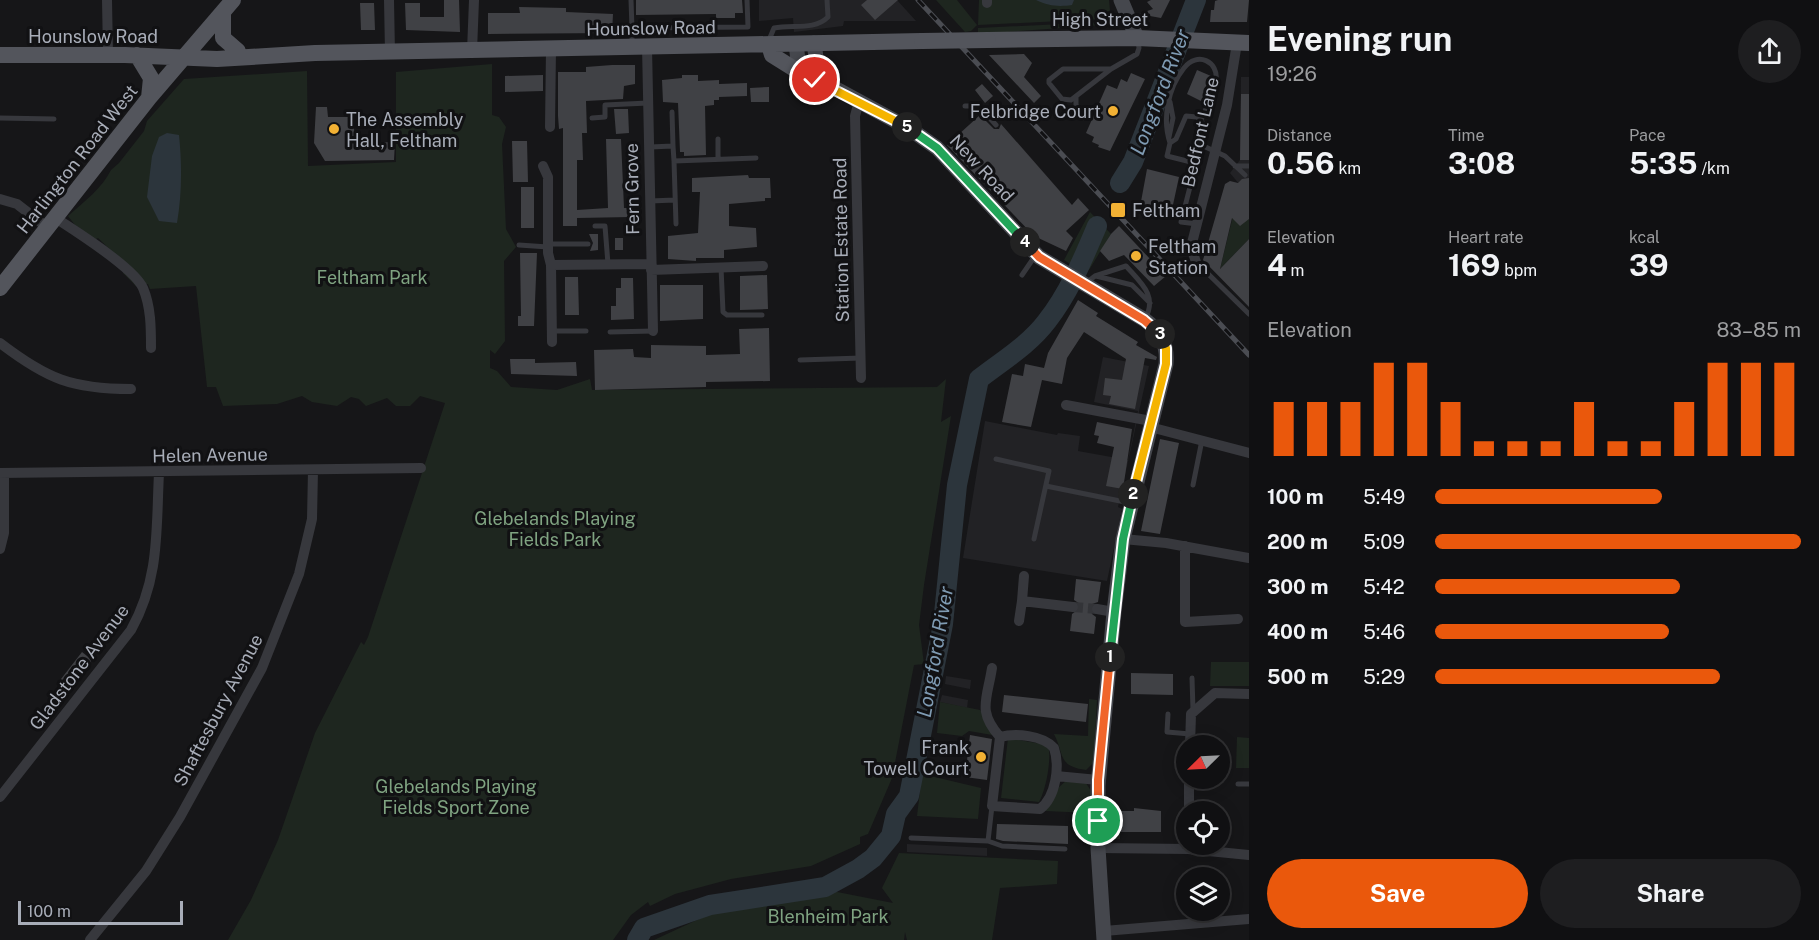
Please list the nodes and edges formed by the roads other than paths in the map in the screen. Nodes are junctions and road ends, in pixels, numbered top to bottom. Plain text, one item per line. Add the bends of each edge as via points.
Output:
1 (107, 0) edge
2 (389, 0) edge
3 (474, 0) edge
4 (631, 0) edge
5 (747, 0) edge
6 (827, 0) edge
7 (1121, 0) edge
8 (228, 7) edge
9 (632, 28) junction
10 (1137, 38) junction
11 (988, 40) joint
12 (1243, 43) edge
13 (796, 44) junction
14 (814, 44) junction
15 (769, 45) junction
16 (640, 47) junction
17 (551, 49) junction
18 (238, 51) junction
19 (472, 51) junction
20 (315, 53) junction
21 (390, 53) junction
22 (108, 54) junction
23 (137, 55) junction
24 (0, 56) edge
25 (185, 56) junction
26 (1111, 69) junction
27 (804, 75) junction
28 (829, 85) junction
29 (149, 98) junction
30 (1076, 98) junction
31 (859, 101) junction
32 (648, 103) junction
33 (964, 106) dead end
34 (672, 112) dead end
35 (0, 118) edge
36 (592, 118) dead end
37 (1084, 118) dead end
38 (54, 119) dead end
39 (1201, 120) junction
40 (996, 125) dead end
41 (550, 127) dead end
42 (718, 139) dead end
43 (1169, 141) junction
44 (1199, 144) junction
45 (673, 146) junction
46 (648, 147) junction
47 (1216, 150) junction
48 (756, 158) dead end
49 (718, 159) junction
50 (674, 161) junction
51 (543, 166) dead end
52 (1235, 166) junction
53 (1249, 166) edge
54 (1245, 175) dead end
55 (1191, 183) dead end
56 (0, 199) edge
57 (675, 200) junction
58 (648, 201) junction
59 (52, 223) junction
60 (676, 224) dead end
61 (1197, 224) junction
62 (595, 226) dead end
63 (588, 244) dead end
64 (519, 245) dead end
65 (549, 245) junction
66 (1036, 254) junction
67 (1196, 262) joint
68 (608, 264) junction
69 (551, 265) junction
70 (763, 266) dead end
71 (651, 267) junction
72 (721, 267) junction
73 (1022, 276) dead end
74 (1087, 280) junction
75 (0, 288) edge
76 (1151, 303) junction
77 (762, 315) dead end
78 (1249, 315) edge
79 (1144, 320) junction
80 (586, 331) dead end
81 (653, 331) joint
82 (610, 332) dead end
83 (553, 336) joint
84 (0, 343) edge
85 (151, 348) dead end
86 (861, 358) junction
87 (800, 360) dead end
88 (861, 378) dead end
89 (132, 389) dead end
90 (1066, 405) dead end
91 (1151, 424) junction
92 (1202, 440) junction
93 (1249, 453) edge
94 (996, 459) dead end
95 (421, 468) dead end
96 (313, 470) junction
97 (2, 473) edge
98 (159, 473) junction
99 (1193, 485) dead end
100 (1046, 486) junction
101 (1131, 503) junction
102 (1034, 539) dead end
103 (1123, 539) junction
104 (1185, 546) junction
105 (0, 549) edge
106 (1249, 558) edge
107 (1024, 576) dead end
108 (1022, 601) junction
109 (1073, 607) tunnel mouth
110 (1097, 609) tunnel mouth
111 (1114, 612) junction
112 (1238, 619) dead end
113 (1019, 621) dead end
114 (992, 668) dead end
115 (1192, 678) dead end
116 (1249, 694) edge
117 (1194, 712) junction
118 (1168, 714) dead end
119 (1190, 734) joint
120 (1000, 738) junction
121 (1056, 776) junction
122 (1098, 780) junction
123 (1238, 784) dead end
124 (1249, 784) edge
125 (0, 797) edge
126 (992, 806) junction
127 (911, 838) dead end
128 (988, 841) junction
129 (1176, 847) edge
130 (1098, 848) junction
131 (1065, 849) dead end
132 (1230, 853) edge
133 (1249, 855) edge
134 (1249, 919) edge
135 (1104, 936) edge
136 (90, 940) edge

1 - 22 street
2 - 21 street
3 - 19 street
4 - 9 lane
5 - 9 lane via 748,27
6 - 15 lane via 828,17 823,22 774,28
7 - 10 main road
8 - 18 main road via 223,38
8 - 25 main road, Harlington Road West
9 - 16 lane
10 - 11 main road, High Street
10 - 12 main road, High Street
10 - 26 lane via 1137,54
11 - 14 main road, Hounslow Road, bridge
12 - 47 street, Bedfont Lane
13 - 14 main road, Hounslow Road
13 - 15 main road, Hounslow Road
13 - 27 main road via 799,68
14 - 28 main road via 818,72
15 - 16 main road, Hounslow Road
15 - 27 main road via 772,55
16 - 17 main road, Hounslow Road
16 - 32 street, Fern Grove
17 - 19 main road, Hounslow Road
17 - 41 street
18 - 20 main road, Hounslow Road
18 - 25 main road, Hounslow Road via 216,47
19 - 21 main road, Hounslow Road
20 - 21 main road, Hounslow Road
20 - 25 main road, Hounslow Road via 217,59
22 - 23 main road, Hounslow Road
22 - 24 main road, Hounslow Road
23 - 25 main road, Hounslow Road
23 - 29 main road via 151,78
25 - 29 main road, Harlington Road West
26 - 30 lane
26 - 30 lane via 1063,69 1049,80 1062,99
27 - 28 main road, New Road
28 - 31 main road, New Road
29 - 59 main road, Harlington Road West
30 - 37 lane
31 - 66 main road, New Road via 937,148
31 - 86 street, Station Estate Road via 855,116
32 - 36 lane via 605,105 605,117
32 - 46 street, Fern Grove
33 - 40 lane via 979,106
34 - 45 lane
35 - 38 lane
39 - 43 lane via 1186,116 1176,139
39 - 43 lane via 1216,83 1216,72 1212,63 1196,58 1184,67 1170,99 1166,112
39 - 44 lane
42 - 49 lane
43 - 44 lane via 1167,156 1195,163
44 - 47 lane
45 - 46 lane
45 - 50 lane
46 - 58 street, Fern Grove
47 - 52 lane
47 - 61 street, Bedfont Lane
48 - 49 lane
49 - 50 lane
50 - 57 lane
51 - 65 street via 548,177
52 - 53 lane
52 - 54 lane
55 - 61 lane via 1181,222
56 - 59 street
57 - 58 lane
57 - 60 lane
58 - 71 street, Fern Grove
59 - 75 main road, Harlington Road West
59 - 85 street via 97,246 138,280 150,312
61 - 67 street, Bedfont Lane via 1191,247
62 - 68 lane via 605,226
63 - 65 lane
64 - 65 lane
65 - 69 street
66 - 73 lane
66 - 74 main road, New Road
67 - 78 lane
68 - 69 street
68 - 71 street
69 - 83 street
70 - 72 street
71 - 72 street
71 - 81 street, Fern Grove
72 - 77 lane via 723,312
74 - 76 lane via 1132,285
74 - 76 lane via 1126,266 1149,293
74 - 79 main road, New Road
76 - 79 lane
79 - 91 main road, New Road via 1160,333 1166,348 1166,364
80 - 83 lane
81 - 82 lane
84 - 89 street via 31,367 63,382 97,389
86 - 87 lane
86 - 88 street, Station Estate Road
90 - 91 street
91 - 92 street
91 - 101 main road
92 - 93 street
92 - 99 lane
94 - 100 lane via 1049,471
95 - 96 street, Helen Avenue
96 - 98 street, Helen Avenue
96 - 136 street, Shaftesbury Avenue via 312,519 299,574 262,668 146,872
97 - 98 street, Helen Avenue
97 - 105 street via 4,533
98 - 125 street, Gladstone Avenue via 153,579 144,606 131,630
100 - 101 lane
100 - 102 lane
101 - 103 main road
103 - 104 street
103 - 111 main road
104 - 106 street
104 - 112 street via 1185,622
107 - 108 street
108 - 109 street
108 - 113 street
110 - 111 street
111 - 122 main road
114 - 120 street via 985,715
115 - 117 lane
116 - 117 street via 1215,693
117 - 119 street
118 - 119 lane via 1167,732
120 - 121 street via 1031,737 1050,744 1055,752
120 - 126 street
121 - 122 street
121 - 126 street via 1052,795 1040,809
122 - 130 main road
123 - 124 lane
126 - 128 lane
127 - 128 lane
128 - 131 lane via 1002,846
129 - 130 street
130 - 135 main road
132 - 133 street
134 - 135 street

